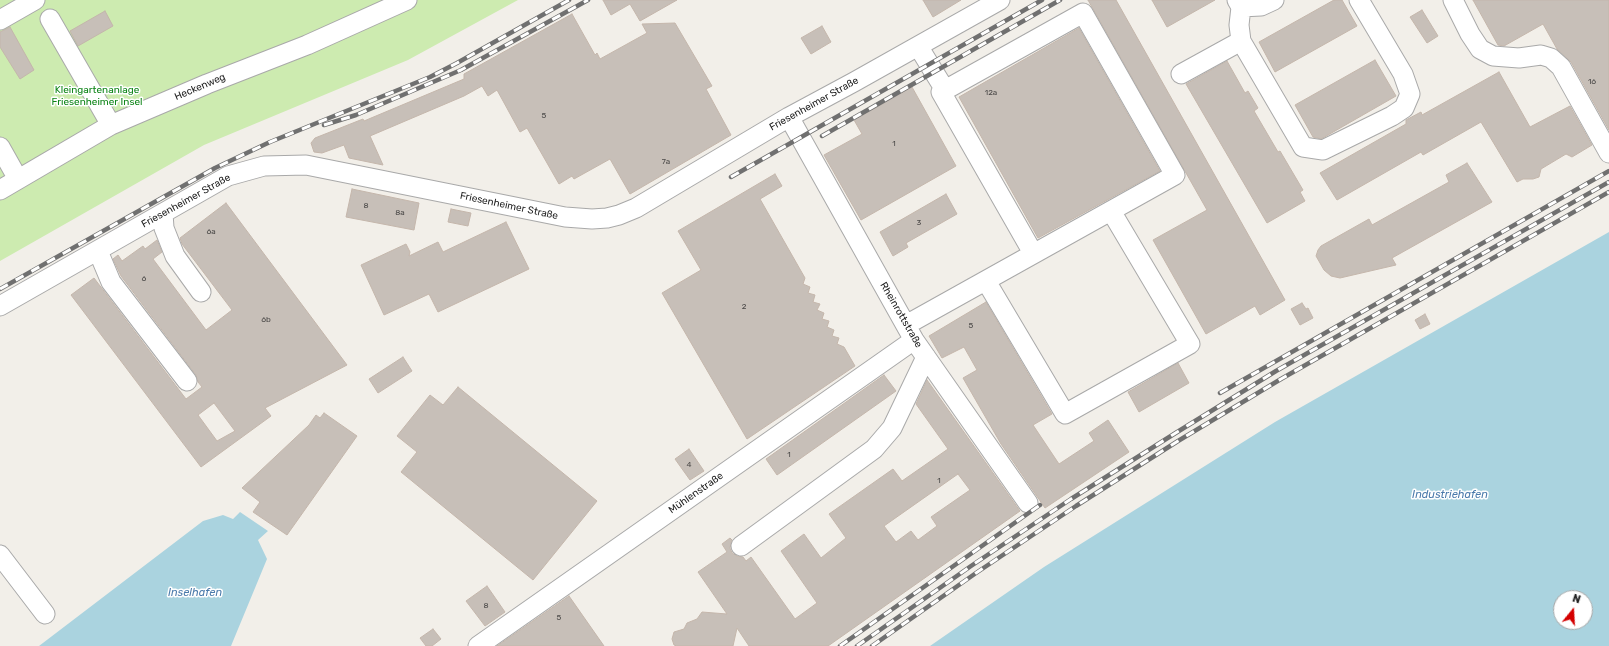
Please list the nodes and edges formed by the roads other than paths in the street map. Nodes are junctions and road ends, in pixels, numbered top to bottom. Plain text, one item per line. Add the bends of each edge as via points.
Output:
1 (35, 0) edge
2 (407, 0) edge
3 (1000, 0) edge
4 (1274, 0) edge
5 (1359, 0) edge
6 (1452, 0) edge
7 (1239, 3) edge
8 (50, 19) dead end
9 (0, 20) edge
10 (1241, 41) junction
11 (918, 46) junction
12 (1181, 74) dead end
13 (945, 90) junction
14 (789, 117) junction
15 (111, 125) junction
16 (0, 147) edge
17 (1609, 153) edge
18 (18, 179) junction
19 (0, 190) edge
20 (1111, 211) junction
21 (163, 213) junction
22 (98, 251) junction
23 (1033, 253) junction
24 (986, 281) junction
25 (201, 292) dead end
26 (0, 306) edge
27 (910, 332) junction
28 (926, 357) junction
29 (187, 381) dead end
30 (1028, 503) dead end
31 (741, 546) dead end
32 (0, 555) edge
33 (44, 614) dead end
34 (478, 646) edge

1 - 9 street
2 - 15 street, Heckenweg via 307,45
3 - 11 street, Friesenheimer Straße
4 - 7 street via 1261,6
5 - 10 street via 1403,74 1410,94 1404,108 1392,116 1323,150 1303,147
6 - 17 street via 1480,49 1493,56 1519,58 1541,55 1551,58 1561,67
7 - 10 street
8 - 15 street
10 - 12 street
11 - 13 street
11 - 14 street, Friesenheimer Straße
13 - 20 street, Mühlenstraße via 1083,13 1176,175
13 - 23 street via 941,92
14 - 21 street, Friesenheimer Straße via 636,208 606,218 565,218 306,165 264,166 228,176
14 - 27 street, Rheinrottstraße
15 - 18 street, Heckenweg
16 - 18 street
18 - 19 street, Heckenweg
20 - 23 street, Mühlenstraße
20 - 24 street via 1190,344 1065,414
21 - 22 street, Friesenheimer Straße
21 - 25 street via 164,228 175,256
22 - 26 street, Friesenheimer Straße
22 - 29 street via 111,282
23 - 24 street, Mühlenstraße
24 - 27 street, Mühlenstraße
27 - 28 street, Rheinrottstraße
27 - 34 street, Mühlenstraße
28 - 30 street, Rheinrottstraße
28 - 31 street via 892,428 874,449
32 - 33 street

